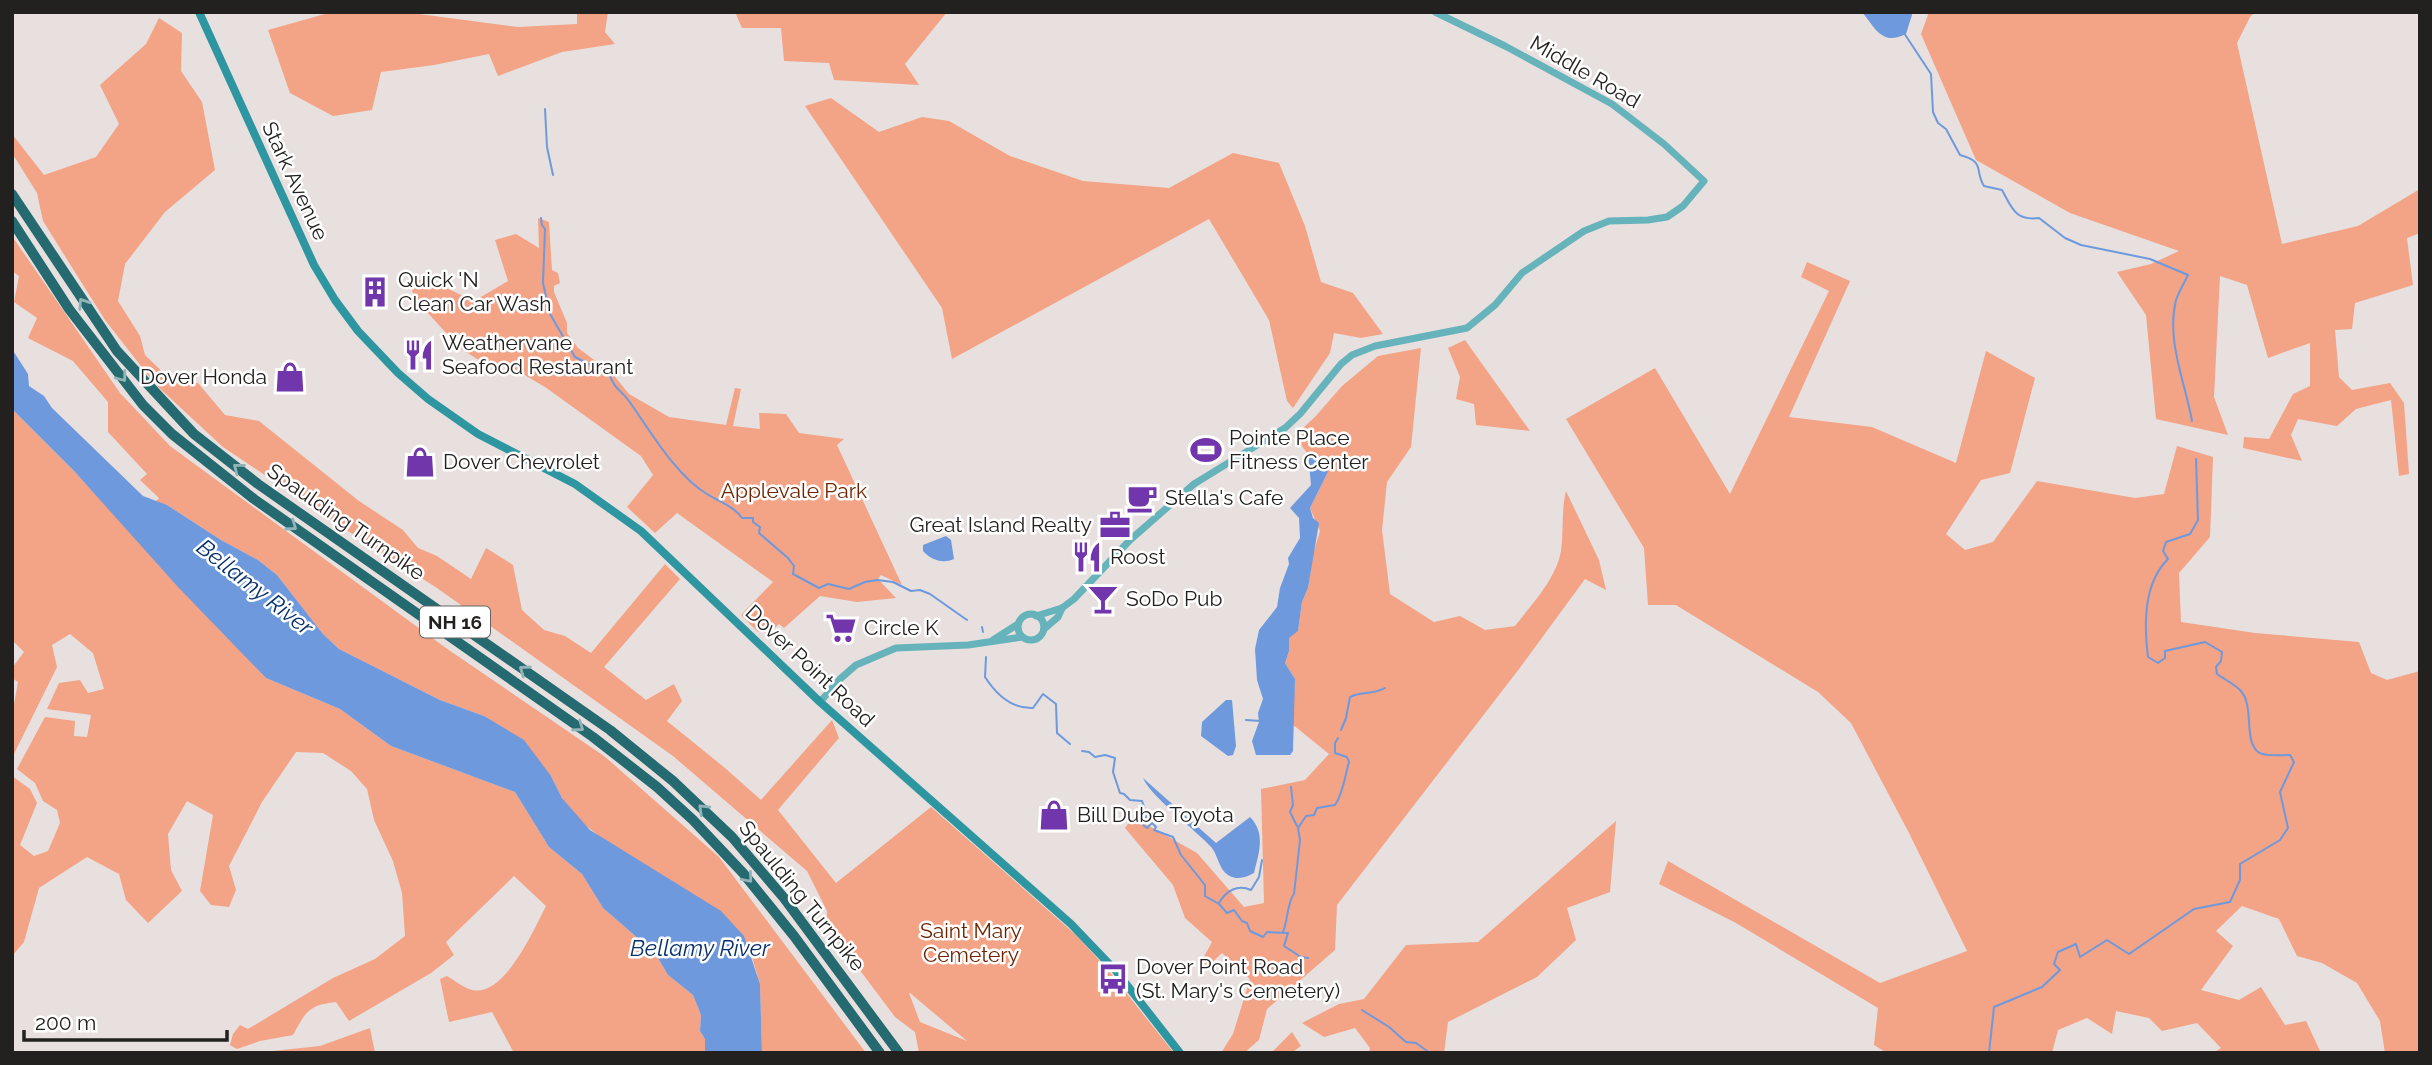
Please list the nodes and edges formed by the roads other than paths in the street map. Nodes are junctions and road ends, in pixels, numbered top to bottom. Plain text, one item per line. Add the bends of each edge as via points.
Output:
1 (199, 12) edge
2 (1435, 12) edge
3 (12, 194) edge
4 (12, 221) edge
5 (378, 354) joint
6 (1062, 608) junction
7 (1036, 616) junction
8 (1018, 624) junction
9 (1043, 630) junction
10 (1022, 637) junction
11 (992, 641) junction
12 (821, 702) junction
13 (880, 1053) edge
14 (899, 1053) edge
15 (1180, 1053) edge

1 - 5 main road, Stark Avenue via 314,265
2 - 6 street, Middle Road via 1612,104 1704,181 1667,217 1592,226 1522,273 1474,324 1459,331 1367,348 1347,359 1293,422 1179,496
14 -> 3 highway, Spaulding Turnpike / NH 16 via 784,898 732,837 674,781 610,730 258,484 194,434 117,351
4 -> 13 highway, Spaulding Turnpike / NH 16 via 69,309 164,426 254,499 657,787 752,883
5 - 12 main road, Dover Point Road via 468,427 575,484 641,531
6 - 7 street
6 - 9 street
7 - 8 street via 1026,615
7 - 9 street
8 - 10 street
8 - 11 street
9 - 10 street via 1034,640
10 - 11 street
11 - 12 street via 896,648 856,665
12 - 15 main road, Dover Point Road via 1071,924 1116,971

